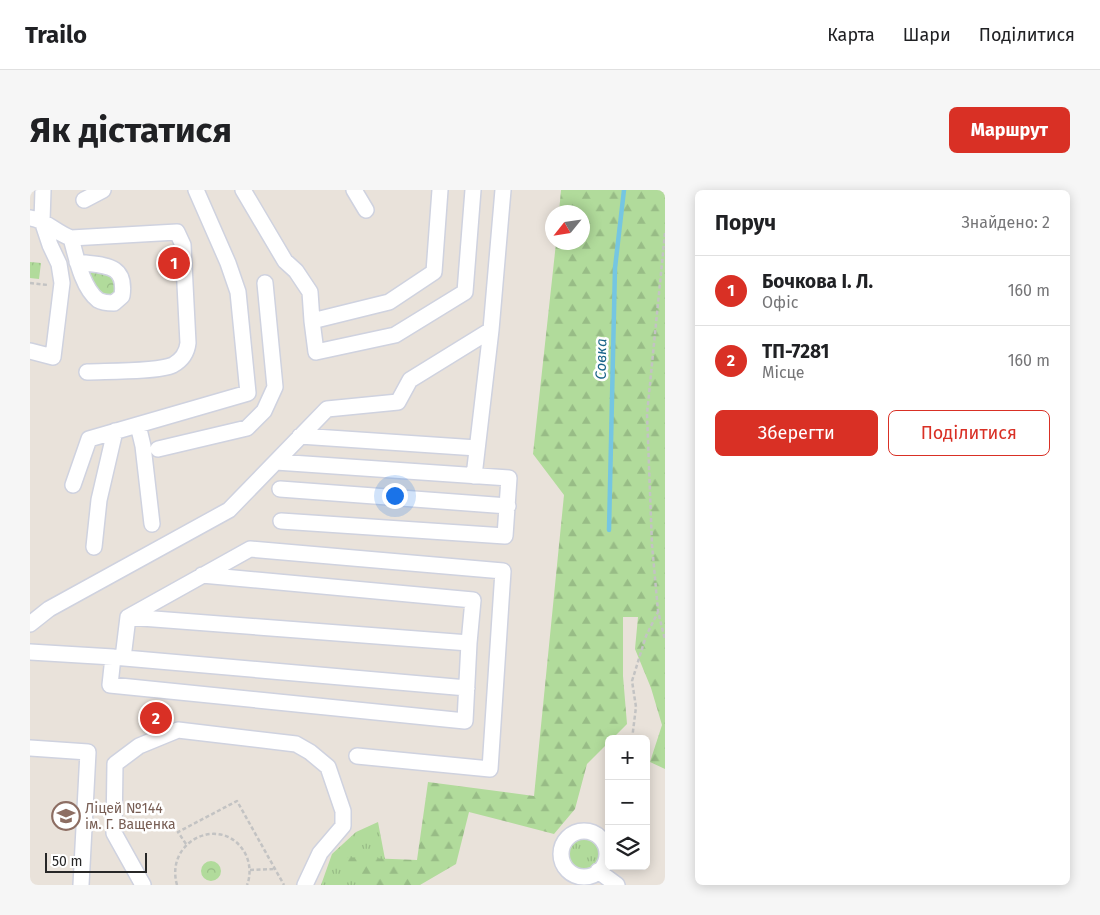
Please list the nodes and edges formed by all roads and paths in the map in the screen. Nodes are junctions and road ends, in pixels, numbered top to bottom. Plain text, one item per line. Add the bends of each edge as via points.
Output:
1 (43, 190) edge
2 (103, 190) edge
3 (196, 190) edge
4 (243, 190) edge
5 (354, 190) edge
6 (440, 190) edge
7 (473, 190) edge
8 (503, 190) edge
9 (84, 200) dead end
10 (366, 210) dead end
11 (36, 219) edge
12 (665, 233) edge
13 (71, 238) junction
14 (77, 262) dead end
15 (265, 282) dead end
16 (312, 321) junction
17 (491, 330) junction
18 (30, 351) edge
19 (87, 372) dead end
20 (248, 393) junction
21 (267, 406) junction
22 (138, 425) junction
23 (115, 431) junction
24 (300, 436) junction
25 (478, 448) junction
26 (158, 449) dead end
27 (276, 462) junction
28 (474, 476) junction
29 (73, 485) dead end
30 (280, 489) dead end
31 (508, 506) junction
32 (281, 521) dead end
33 (152, 524) dead end
34 (94, 547) dead end
35 (202, 575) junction
36 (658, 611) junction
37 (128, 616) junction
38 (30, 624) edge
39 (665, 640) edge
40 (469, 643) junction
41 (30, 652) edge
42 (118, 658) junction
43 (467, 688) junction
44 (632, 735) edge
45 (30, 748) edge
46 (357, 756) dead end
47 (186, 844) junction
48 (605, 846) edge
49 (605, 860) edge
50 (275, 869) junction
51 (250, 870) junction
52 (589, 878) edge
53 (81, 885) edge
54 (142, 885) edge
55 (177, 885) edge
56 (247, 885) edge
57 (284, 885) edge
58 (305, 885) edge
59 (617, 885) edge

1 - 11 street
2 - 9 street
3 - 20 street via 238,292
4 - 16 street via 285,261 310,292
5 - 10 street
6 - 16 street via 434,272 389,302
7 - 16 street via 465,292 395,335 316,352
8 - 17 street
11 - 13 street
11 - 18 street via 59,264 62,286 53,357
12 - 36 path via 647,414
13 - 14 street
13 - 19 street via 177,232 183,245 188,343 182,358 173,365 157,368
15 - 21 street via 275,387
17 - 24 street via 410,380 398,402 327,409
17 - 25 street
20 - 21 street
20 - 22 street
21 - 26 street via 247,428
22 - 23 street
22 - 33 street
23 - 29 street via 89,439
23 - 34 street via 99,500
24 - 25 street
24 - 27 street
25 - 28 street
27 - 28 street
27 - 38 street via 228,510 49,609
28 - 31 street via 510,478
30 - 31 street
31 - 32 street via 505,536
35 - 37 street
35 - 40 street via 473,600
35 - 46 street via 250,549 503,571 490,769
36 - 39 path
36 - 44 path via 646,636 632,681 636,707
37 - 40 street
37 - 42 street
40 - 43 street
41 - 42 street
42 - 43 street
42 - 43 street via 110,685 465,722
45 - 53 street via 88,752
47 - 50 path via 178,832 237,801
47 - 51 path via 202,835 230,838 244,852
47 - 55 path via 176,859
48 - 52 street via 593,833 586,831 572,834 562,846 562,861 571,873
49 - 52 street via 602,868
50 - 51 path
50 - 57 path
51 - 56 path
52 - 59 street
54 - 58 street via 114,833 114,764 139,746 178,730 296,744 328,767 343,811 343,826 320,853

